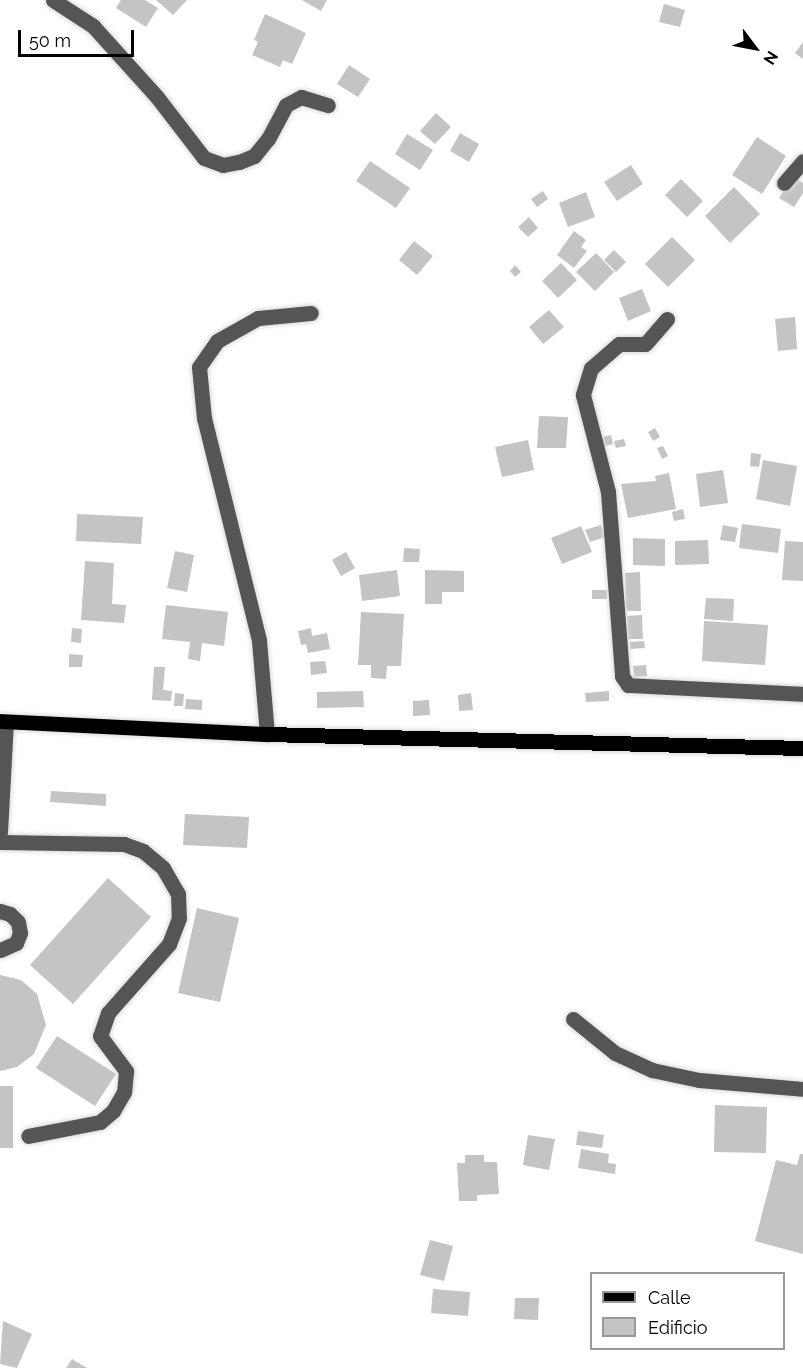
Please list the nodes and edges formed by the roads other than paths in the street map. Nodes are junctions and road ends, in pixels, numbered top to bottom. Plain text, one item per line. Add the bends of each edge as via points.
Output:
1 (53, 0) edge
2 (328, 105) dead end
3 (803, 161) edge
4 (784, 183) dead end
5 (311, 313) dead end
6 (667, 319) dead end
7 (803, 694) edge
8 (3, 722) edge
9 (267, 734) junction
10 (803, 748) edge
11 (0, 832) edge
12 (0, 842) edge
13 (0, 911) edge
14 (0, 950) edge
15 (573, 1019) dead end
16 (803, 1089) edge
17 (28, 1136) dead end

1 - 2 street via 93,26 157,97 204,158 224,165 254,156 286,105 301,98
3 - 4 street
5 - 9 street via 258,318 217,341 200,367 204,418 259,640
6 - 7 street via 645,344 619,344 591,368 583,395 608,492 622,676 628,685
8 - 9 main road
8 - 11 street
9 - 10 main road
12 - 17 street via 124,844 143,851 163,868 178,894 179,918 169,944 108,1013 100,1036 126,1071 124,1092 100,1122
13 - 14 street via 18,922 20,933 16,943
15 - 16 street via 615,1053 652,1070 699,1080

